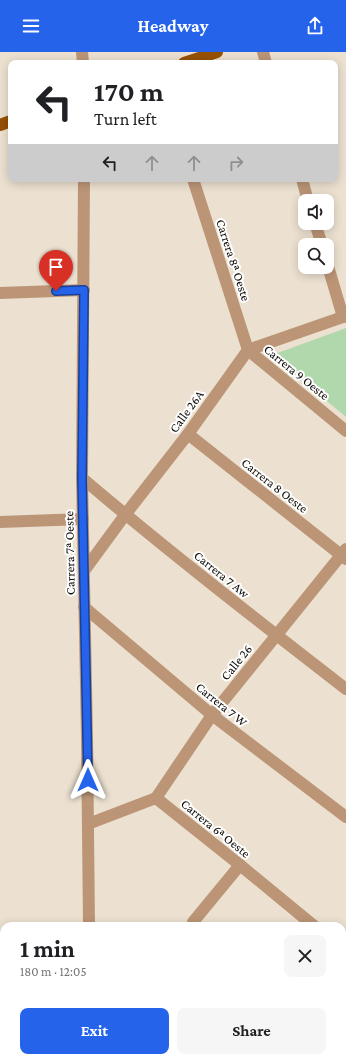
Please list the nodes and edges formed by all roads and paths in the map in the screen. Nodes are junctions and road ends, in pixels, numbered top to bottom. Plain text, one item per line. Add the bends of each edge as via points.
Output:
1 (218, 52) edge
2 (193, 60) edge
3 (84, 182) edge
4 (195, 182) edge
5 (303, 182) edge
6 (306, 194) edge
7 (331, 274) edge
8 (84, 290) junction
9 (0, 293) edge
10 (345, 316) edge
11 (248, 350) junction
12 (346, 431) edge
13 (188, 434) junction
14 (82, 478) junction
15 (125, 515) junction
16 (83, 519) junction
17 (0, 522) edge
18 (344, 554) edge
19 (84, 571) junction
20 (84, 608) junction
21 (276, 635) junction
22 (346, 689) edge
23 (212, 715) junction
24 (156, 798) junction
25 (346, 817) edge
26 (88, 824) junction
27 (240, 865) junction
28 (89, 922) edge
29 (192, 922) dead end
30 (309, 922) edge

1 - 2 main road
3 - 8 street, Carrera 7ª Oeste
4 - 11 street, Carrera 8ª Oeste
5 - 6 street
7 - 10 street
8 - 9 street
8 - 14 street, Carrera 7ª Oeste
10 - 11 street
11 - 12 street, Carrera 9 Oeste
11 - 13 street, Calle 26A
13 - 15 street, Calle 26A
13 - 18 street, Carrera 8 Oeste
14 - 15 street, Carrera 7 Aw
14 - 16 street, Carrera 7ª Oeste
15 - 19 street, Calle 26A
15 - 21 street, Carrera 7 Aw
16 - 17 street
16 - 19 street, Carrera 7ª Oeste
18 - 21 street, Calle 26
19 - 20 street, Carrera 7ª Oeste
20 - 23 street, Carrera 7 W
20 - 26 street, Carrera 7ª Oeste
21 - 22 street, Carrera 7 Aw
21 - 23 street, Calle 26
23 - 24 street, Calle 26
23 - 25 street, Carrera 7 W
24 - 26 street
24 - 27 street, Carrera 6ª Oeste
26 - 28 street, Carrera 7ª Oeste
27 - 29 street
27 - 30 street, Carrera 6ª Oeste

